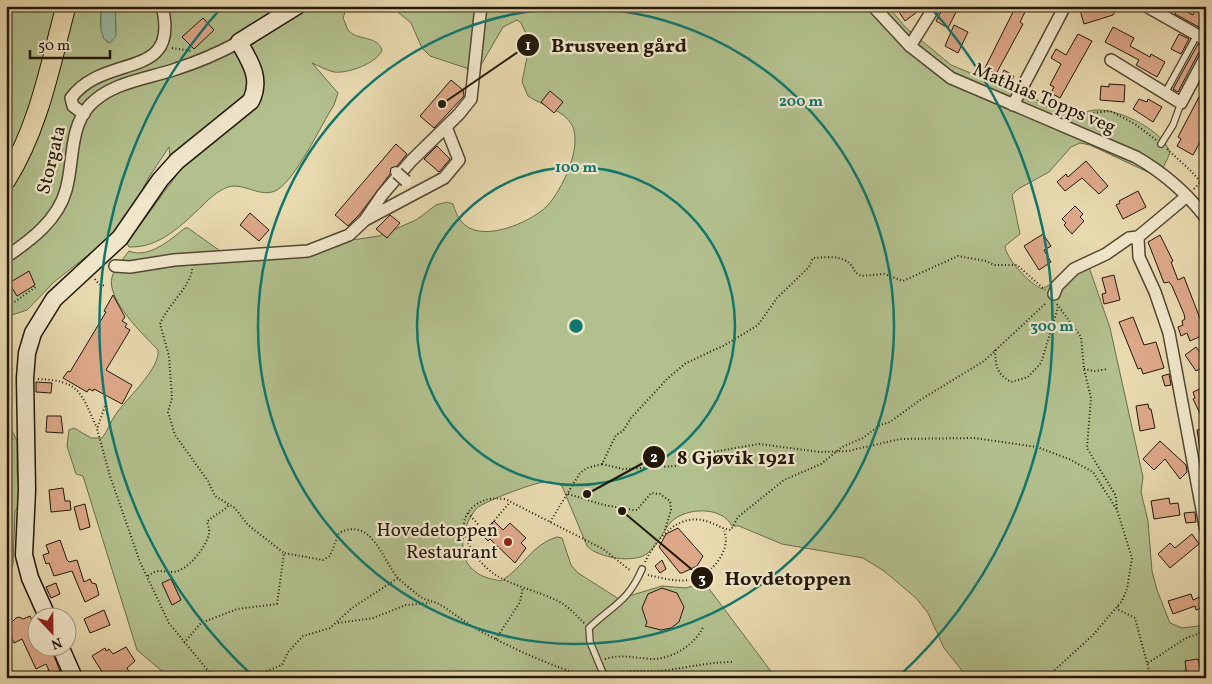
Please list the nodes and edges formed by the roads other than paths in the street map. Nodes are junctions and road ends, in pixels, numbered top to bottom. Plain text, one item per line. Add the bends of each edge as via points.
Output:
1 (66, 6) edge
2 (162, 6) edge
3 (297, 6) edge
4 (480, 6) edge
5 (873, 6) edge
6 (936, 6) edge
7 (1065, 6) edge
8 (1146, 6) edge
9 (1159, 10) edge
10 (1201, 37) edge
11 (240, 42) junction
12 (910, 46) junction
13 (1206, 56) edge
14 (1111, 60) dead end
15 (1165, 93) junction
16 (1181, 103) junction
17 (1013, 106) junction
18 (84, 114) junction
19 (446, 128) junction
20 (1161, 144) road end
21 (402, 177) dead end
22 (6, 180) edge
23 (418, 192) junction
24 (1188, 196) junction
25 (1206, 218) edge
26 (365, 220) junction
27 (1138, 237) junction
28 (107, 251) junction
29 (6, 256) edge
30 (115, 266) joint
31 (1053, 295) road end
32 (1206, 531) edge
33 (640, 573) road end
34 (43, 606) edge
35 (64, 656) edge
36 (74, 678) edge
37 (605, 678) edge

1 - 22 highway via 37,113 27,141
2 - 18 street via 166,30 157,53 148,60 108,71 79,87 70,98 73,106
3 - 11 main road
4 - 19 street via 471,99
5 - 12 street, Mathias Topps veg
6 - 12 street
7 - 17 street
8 - 9 street
9 - 10 street
10 - 15 lane
11 - 18 street, Storgata via 113,88
11 - 28 main road via 256,75 251,101 177,160
12 - 17 street, Mathias Topps veg via 951,78
13 - 16 street
14 - 15 street
15 - 16 street
16 - 20 lane
17 - 24 street, Mathias Topps veg via 1136,157 1162,172
18 - 29 street, Storgata via 76,130 66,191 55,214 32,239
19 - 23 street via 458,160 444,178
19 - 26 street via 411,161
21 - 23 street
23 - 26 street
24 - 25 street, Mathias Topps veg
24 - 27 street
26 - 30 street via 349,235 308,251
27 - 31 street via 1129,238 1106,254 1074,269 1057,286
27 - 32 street via 1139,257 1169,333
28 - 30 lane
28 - 34 main road via 54,299 38,322 27,353 24,555
33 - 37 lane via 615,608 589,628 590,642
35 - 36 main road

